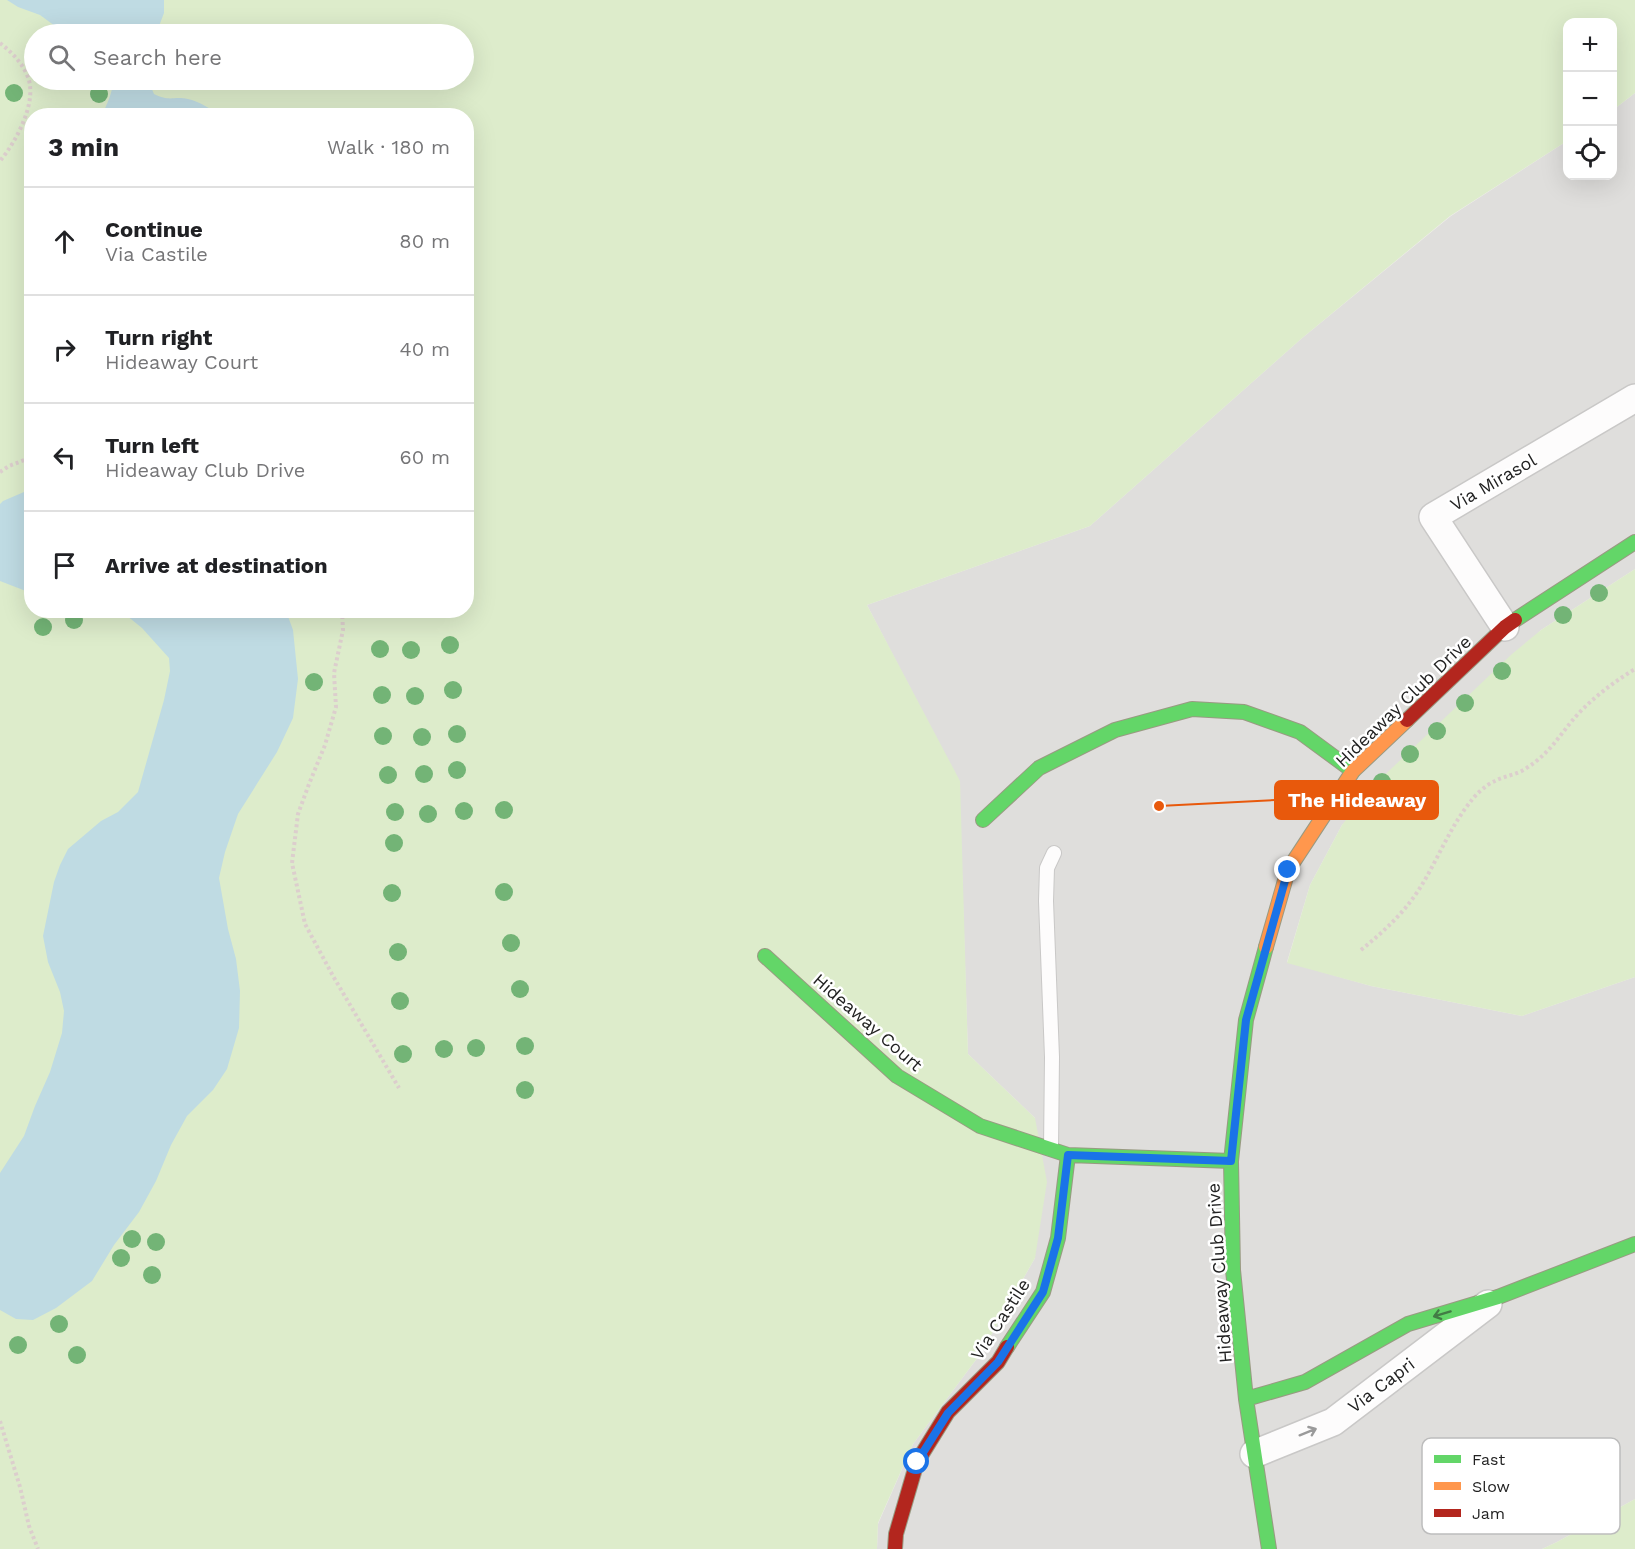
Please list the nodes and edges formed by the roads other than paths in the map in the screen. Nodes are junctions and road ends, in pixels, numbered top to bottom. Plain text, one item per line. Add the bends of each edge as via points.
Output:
1 (1635, 398) edge
2 (1635, 542) edge
3 (1505, 627) junction
4 (1353, 771) junction
5 (983, 820) dead end
6 (1054, 852) dead end
7 (765, 956) dead end
8 (1051, 1149) junction
9 (1068, 1155) junction
10 (1231, 1161) junction
11 (1635, 1244) edge
12 (1498, 1297) junction
13 (1246, 1399) junction
14 (1254, 1454) junction
15 (895, 1549) edge
16 (1269, 1549) edge

1 - 3 street, Via Mirasol via 1433,517
2 - 3 street, Hideaway Club Drive
3 - 4 street, Hideaway Club Drive
4 - 5 street via 1300,732 1244,712 1192,710 1114,730 1039,768
4 - 10 street, Hideaway Club Drive via 1288,870 1246,1020
6 - 8 lane via 1047,868 1046,901 1053,1057
7 - 8 street, Hideaway Court via 897,1076 980,1126
8 - 9 street, Hideaway Court
9 - 10 street, Hideaway Court
9 - 15 street, Via Castile via 1058,1238 1043,1292 998,1362 948,1413 917,1462
10 - 13 street, Hideaway Club Drive via 1233,1270
11 - 12 street, Via Capri
12 -> 13 street, Via Capri via 1408,1324 1305,1382
14 -> 12 street, Via Capri via 1333,1422
13 - 14 street, Hideaway Club Drive
14 - 16 street, Hideaway Club Drive

